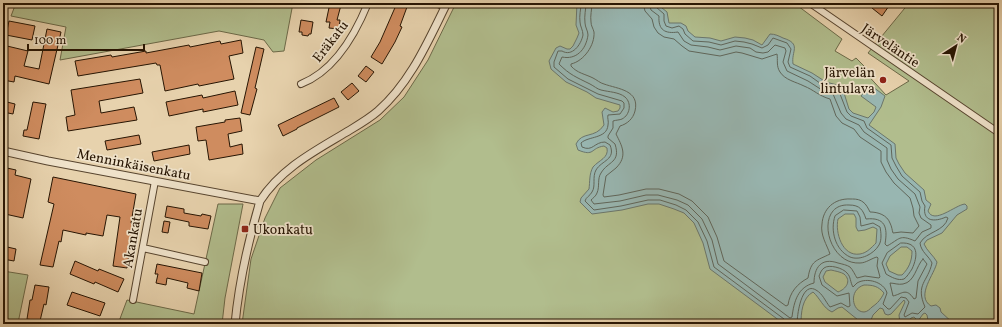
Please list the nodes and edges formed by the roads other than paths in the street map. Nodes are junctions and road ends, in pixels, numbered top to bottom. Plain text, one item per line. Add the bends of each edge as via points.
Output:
1 (5, 3) edge
2 (368, 3) edge
3 (436, 3) edge
4 (810, 3) edge
5 (446, 5) edge
6 (3, 7) edge
7 (301, 84) dead end
8 (999, 133) edge
9 (3, 151) edge
10 (155, 181) junction
11 (260, 201) junction
12 (143, 248) junction
13 (205, 262) dead end
14 (133, 300) dead end
15 (235, 324) edge

1 - 6 street
2 - 7 street, Eräkatu via 355,31 337,57 323,71
3 - 5 street
4 - 8 street, Järveläntie
5 - 11 street via 416,64 385,104 367,119 292,166
9 - 10 street, Menninkäisenkatu
10 - 11 street, Menninkäisenkatu
10 - 12 street, Akankatu
11 - 15 street via 246,253
12 - 13 street
12 - 14 street, Akankatu

